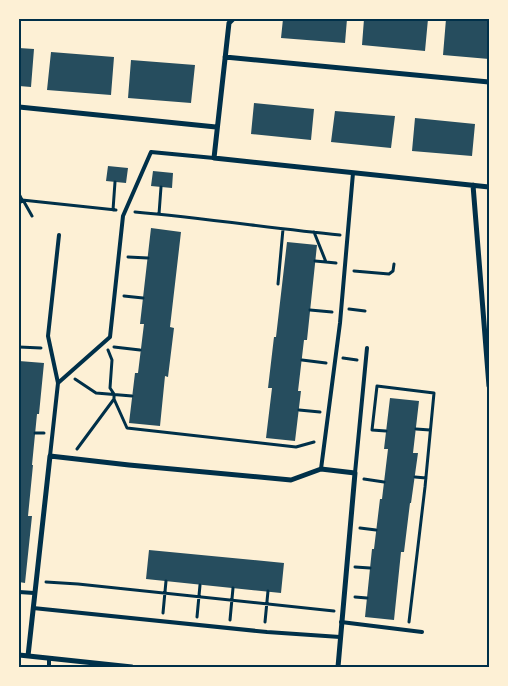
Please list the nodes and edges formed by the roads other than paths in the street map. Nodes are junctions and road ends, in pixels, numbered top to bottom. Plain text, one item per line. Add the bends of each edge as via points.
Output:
1 (233, 19) edge
2 (225, 57) junction
3 (489, 82) edge
4 (19, 108) edge
5 (216, 127) junction
6 (214, 158) junction
7 (353, 173) junction
8 (473, 185) junction
9 (489, 187) edge
10 (59, 235) dead end
11 (367, 348) dead end
12 (58, 383) junction
13 (489, 386) edge
14 (50, 456) junction
15 (321, 469) junction
16 (354, 475) junction
17 (19, 592) edge
18 (34, 593) junction
19 (33, 608) junction
20 (341, 622) junction
21 (422, 632) dead end
22 (340, 637) junction
23 (19, 655) edge
24 (28, 656) junction
25 (49, 658) junction
26 (49, 667) edge
27 (132, 667) edge
28 (338, 667) edge

1 - 2 street via 229,23
2 - 3 street
2 - 5 street
4 - 5 street
5 - 6 street
6 - 7 street
6 - 12 lane via 151,152 123,216 110,336
7 - 8 street
7 - 15 lane via 341,313
8 - 9 street
8 - 13 street
10 - 12 lane via 48,336
11 - 16 lane
12 - 14 lane
14 - 15 street via 291,480
14 - 18 street
15 - 16 street
16 - 20 street
17 - 18 lane
18 - 19 street
19 - 22 lane
19 - 24 street
20 - 21 lane
20 - 22 street
22 - 28 street
23 - 24 street
24 - 25 street
25 - 26 lane
25 - 27 street

